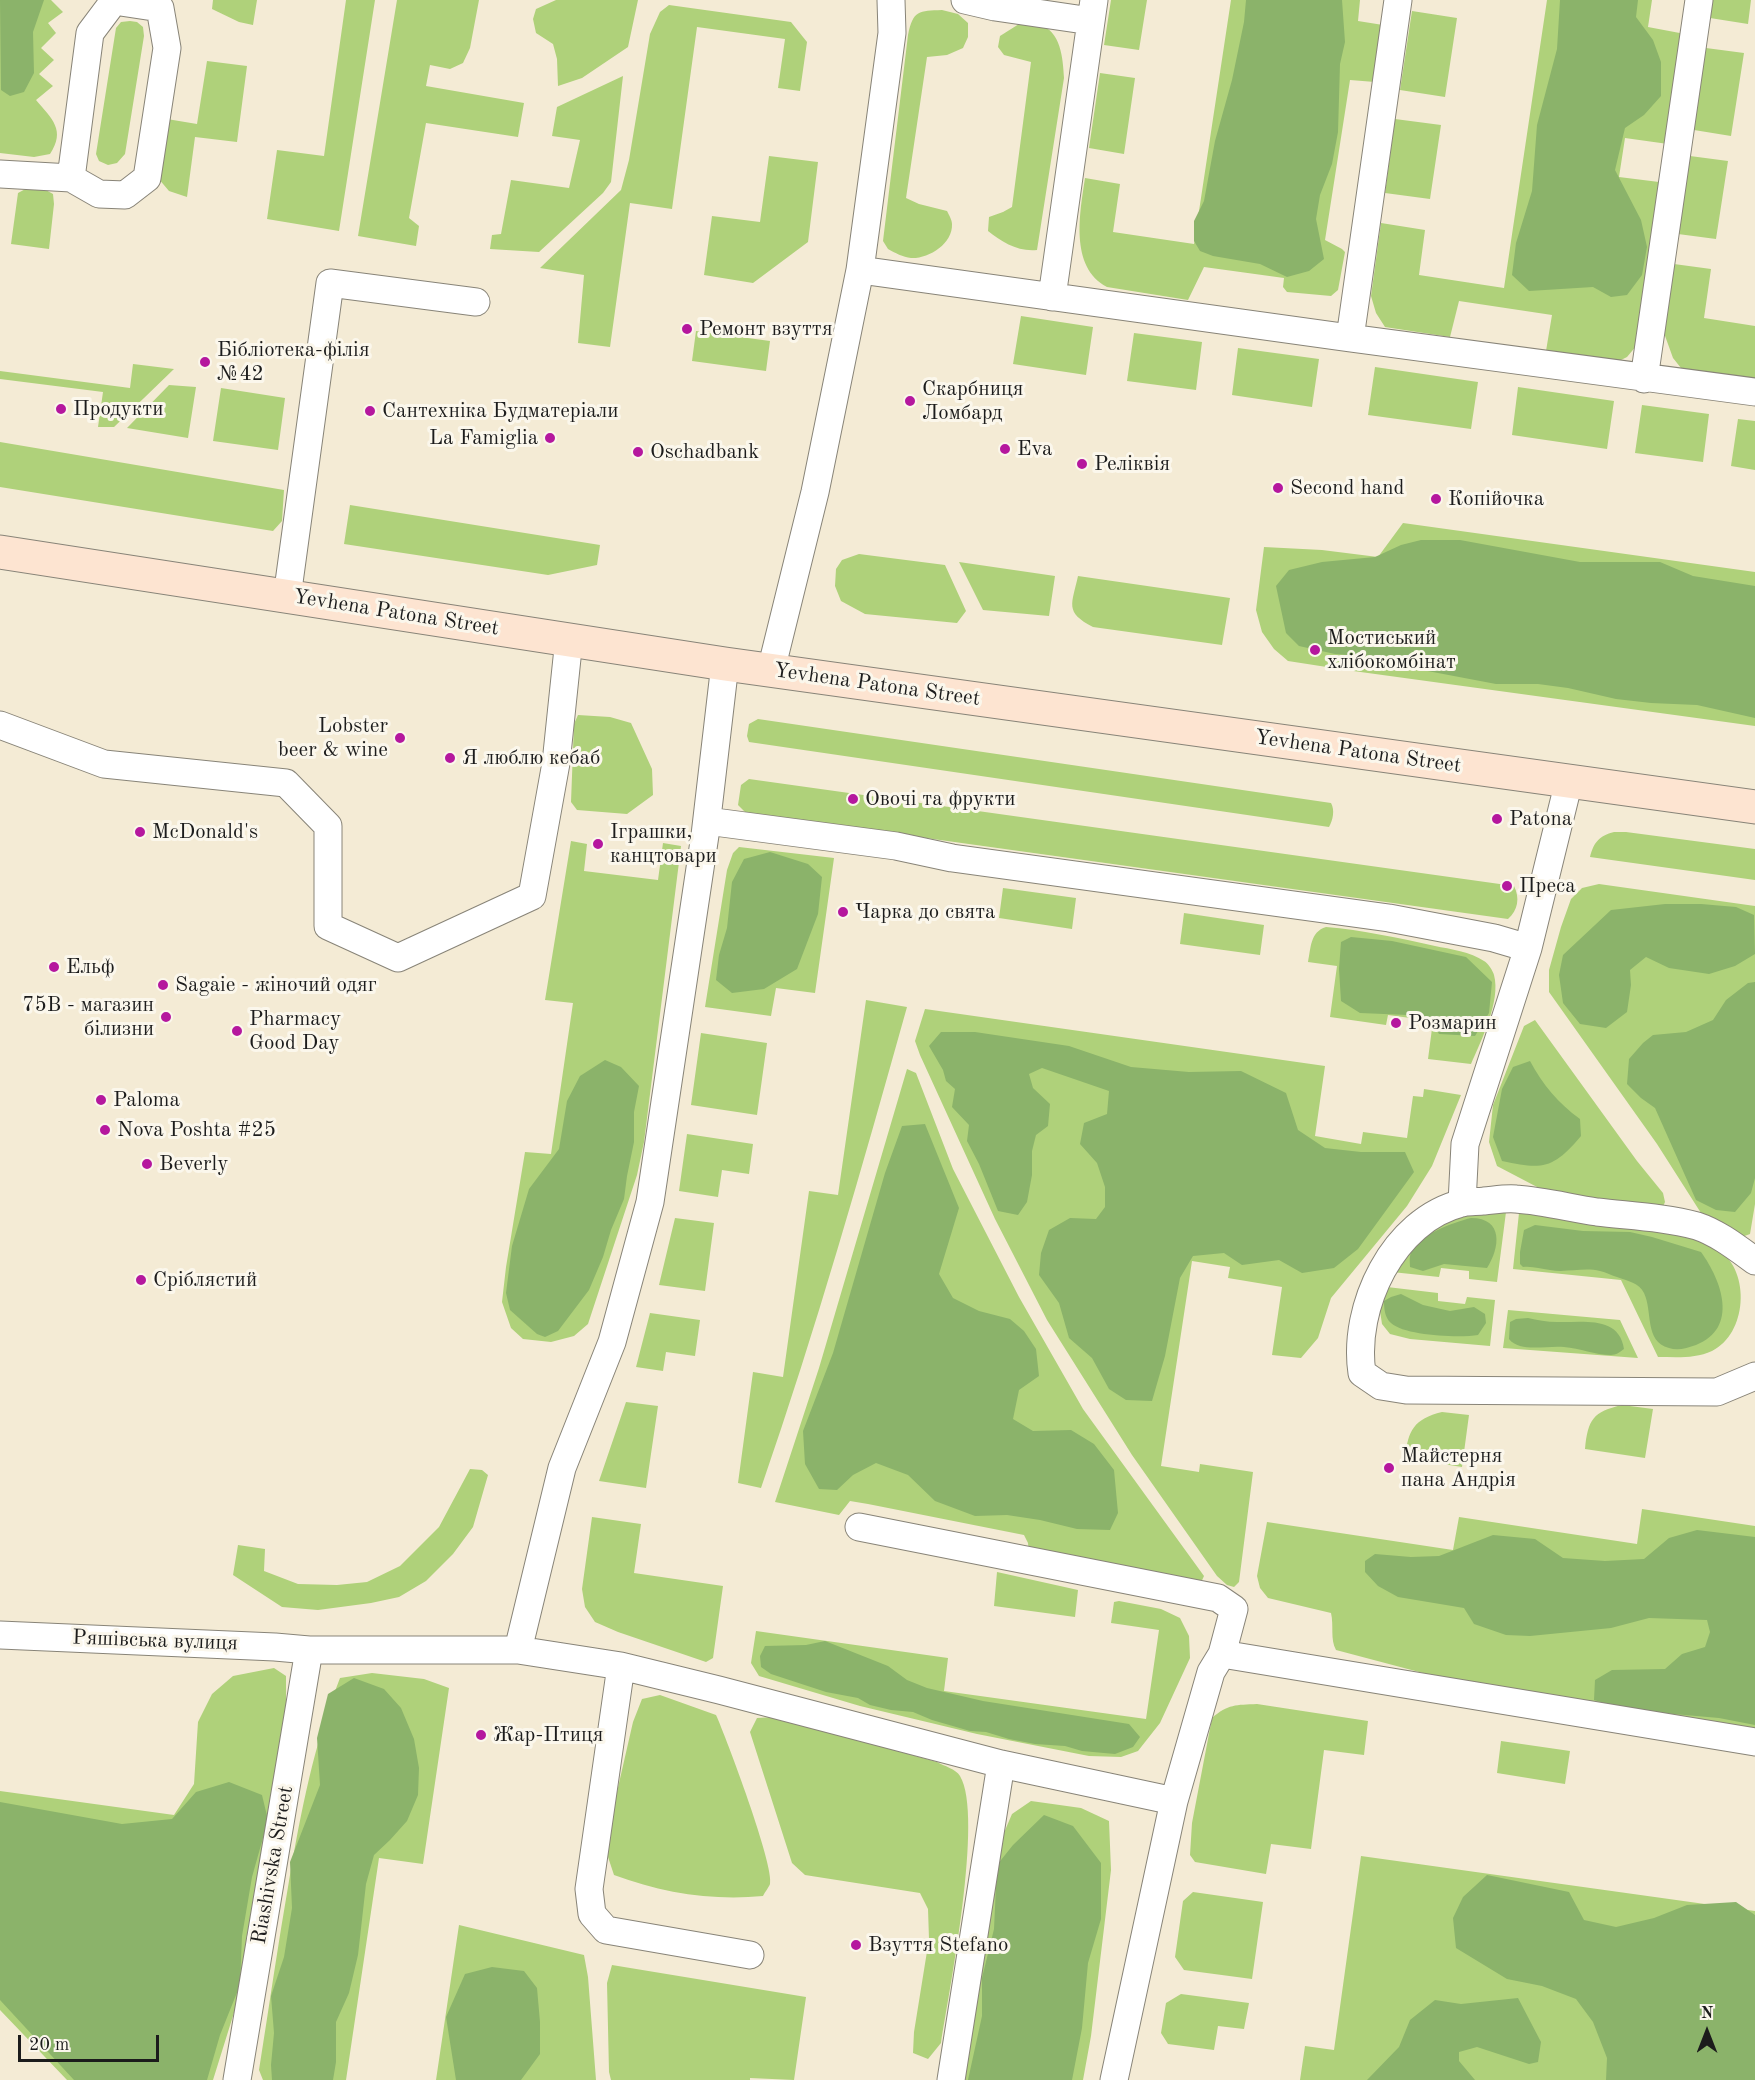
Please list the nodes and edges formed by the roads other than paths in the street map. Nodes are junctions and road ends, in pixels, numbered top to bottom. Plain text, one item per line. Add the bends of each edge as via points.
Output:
1 (891, 0) edge
2 (965, 0) edge
3 (1398, 0) edge
4 (1699, 0) edge
5 (1092, 10) edge
6 (0, 174) edge
7 (71, 178) junction
8 (860, 270) junction
9 (1052, 297) junction
10 (476, 302) dead end
11 (1350, 338) junction
12 (1644, 379) junction
13 (1755, 392) edge
14 (0, 552) edge
15 (287, 597) junction
16 (569, 639) junction
17 (725, 664) junction
18 (771, 670) junction
19 (0, 725) edge
20 (1569, 781) junction
21 (1755, 807) edge
22 (707, 821) junction
23 (1528, 948) junction
24 (1462, 1203) junction
25 (1755, 1261) edge
26 (1755, 1376) edge
27 (859, 1527) dead end
28 (0, 1635) edge
29 (309, 1650) junction
30 (518, 1650) junction
31 (1221, 1654) junction
32 (621, 1666) junction
33 (1755, 1742) edge
34 (1001, 1764) junction
35 (1174, 1801) junction
36 (750, 1955) dead end
37 (237, 2080) edge
38 (951, 2080) edge
39 (1114, 2080) edge

1 - 8 lane via 892,33
2 - 5 lane via 995,7
3 - 11 lane
4 - 12 lane
5 - 9 lane
6 - 7 lane
7 - 7 lane via 99,194 125,195 147,178 167,48 159,8 114,1 90,33
8 - 9 lane
8 - 18 lane via 815,492
9 - 11 lane
10 - 15 lane via 330,283
11 - 12 lane
12 - 13 lane
14 - 15 main road, Yevhena Patona Street
15 - 16 main road, Yevhena Patona Street
16 - 17 main road, Yevhena Patona Street
16 - 19 lane via 556,763 532,896 398,958 328,926 328,826 286,783 104,764
17 - 18 main road, Yevhena Patona Street
17 - 22 lane
18 - 20 main road, Yevhena Patona Street
20 - 21 main road, Yevhena Patona Street
20 - 23 lane
22 - 23 lane via 1389,918
22 - 30 lane via 650,1202 612,1342 562,1468
23 - 24 lane via 1465,1144
24 - 25 lane via 1515,1199 1650,1216 1698,1227 1726,1240
24 - 26 lane via 1427,1218 1401,1241 1368,1299 1359,1354 1362,1373 1381,1386 1406,1390 1717,1392
27 - 31 lane via 1218,1598 1234,1610
28 - 29 lane, Ряшівська вулиця
29 - 30 lane, Ряшівська вулиця
29 - 37 lane, Riashivska Street
30 - 32 lane, Ряшівська вулиця
31 - 33 lane
31 - 35 lane via 1211,1672
32 - 34 lane, Ряшівська вулиця
32 - 36 lane via 589,1889 592,1914 606,1930
34 - 35 lane, Ряшівська вулиця
34 - 38 lane
35 - 39 lane

